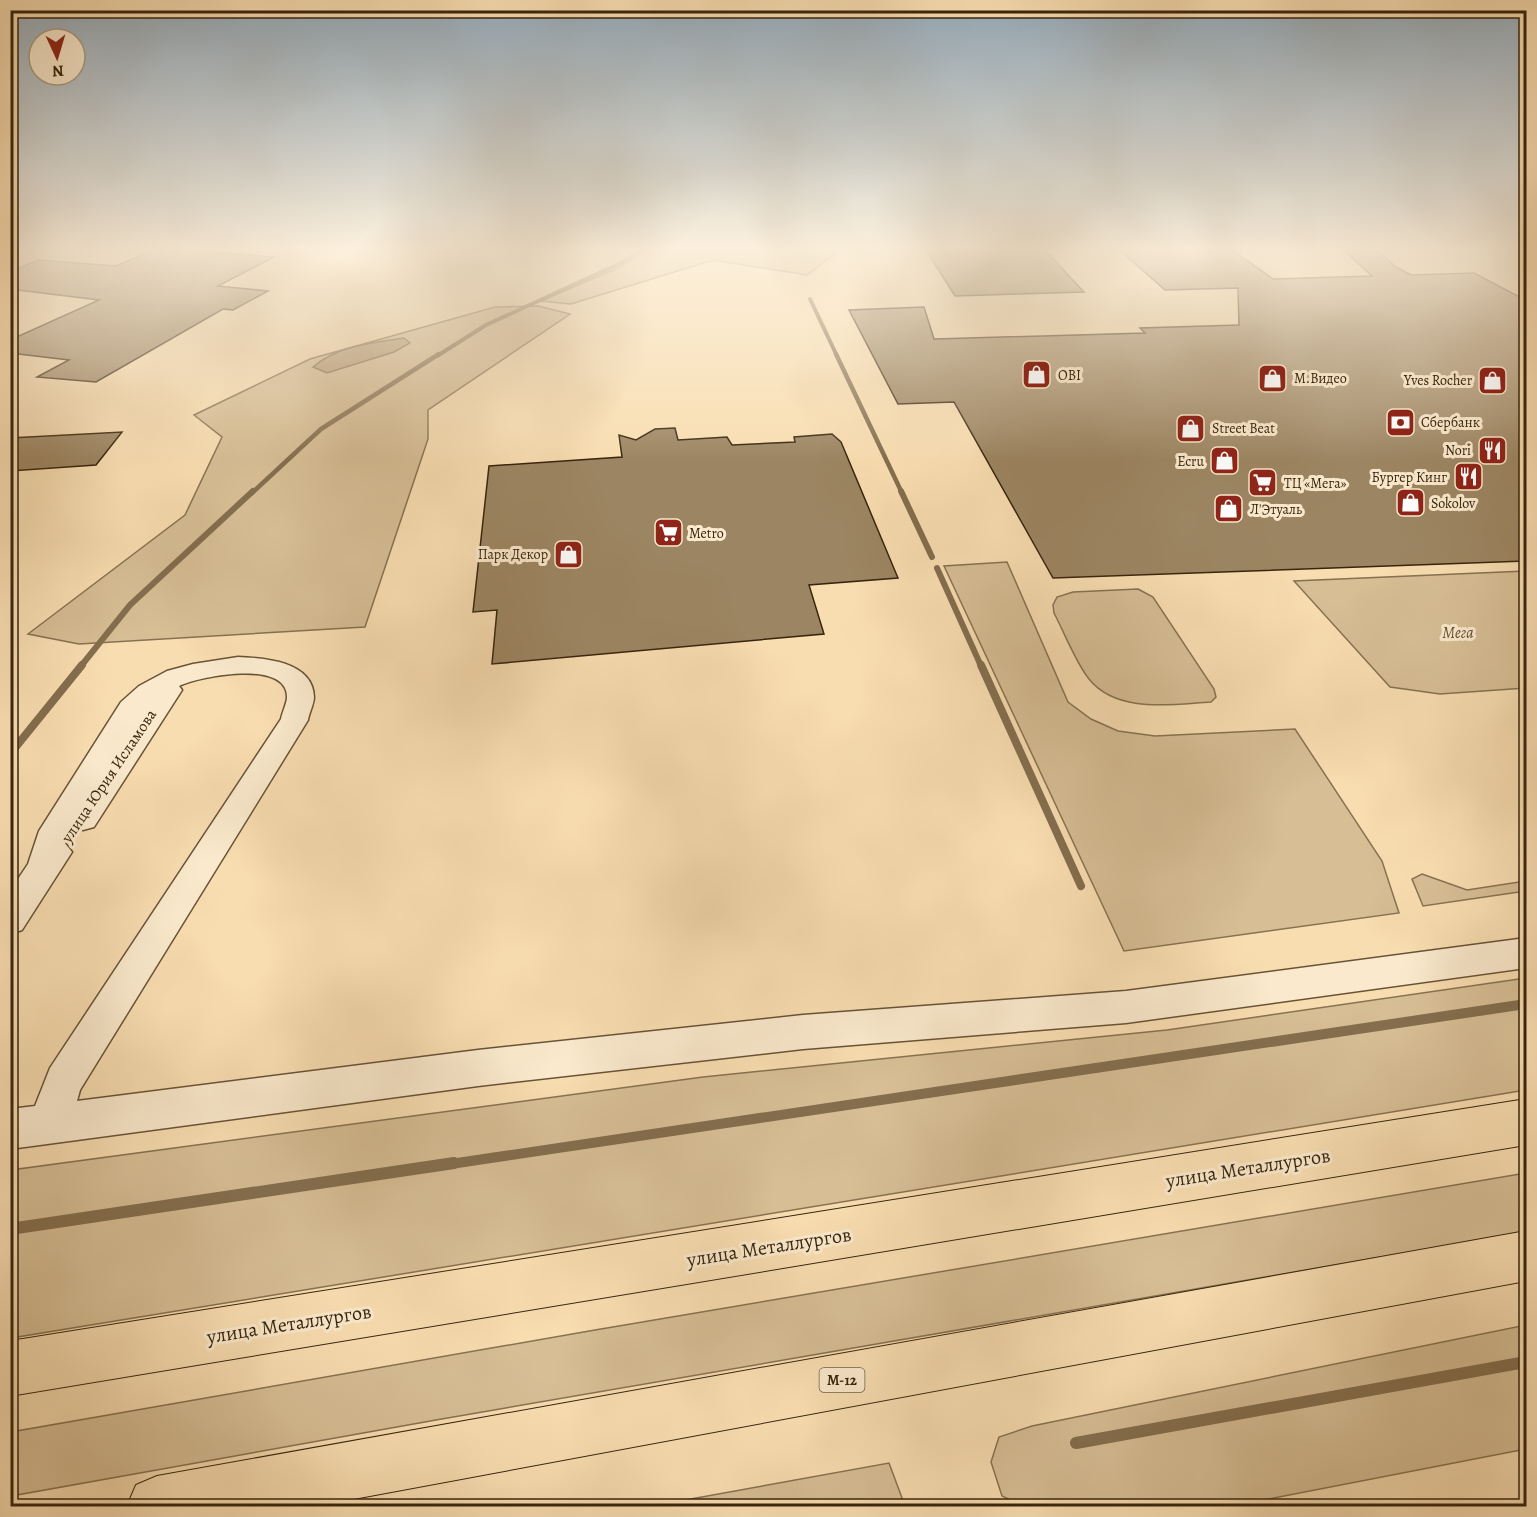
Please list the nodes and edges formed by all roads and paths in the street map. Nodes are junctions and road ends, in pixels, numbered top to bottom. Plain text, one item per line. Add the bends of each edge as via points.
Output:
1 (207, 668) junction
2 (43, 867) junction
3 (10, 920) edge
4 (1527, 953) edge
5 (1527, 1122) edge
6 (49, 1123) junction
7 (10, 1129) edge
8 (1527, 1256) edge
9 (10, 1369) edge
10 (158, 1506) edge

1 - 2 street, улица Юрия Исламова via 183,678 168,691 83,819
1 - 2 street via 161,684 131,709 60,820
1 - 6 street via 253,664 282,671 294,679 299,689 298,711 64,1082
2 - 3 street, улица Юрия Исламова
4 - 6 street via 1126,1007 802,1032 478,1068
5 - 9 main road, улица Металлургов
6 - 7 street
8 - 10 main road, М-12

